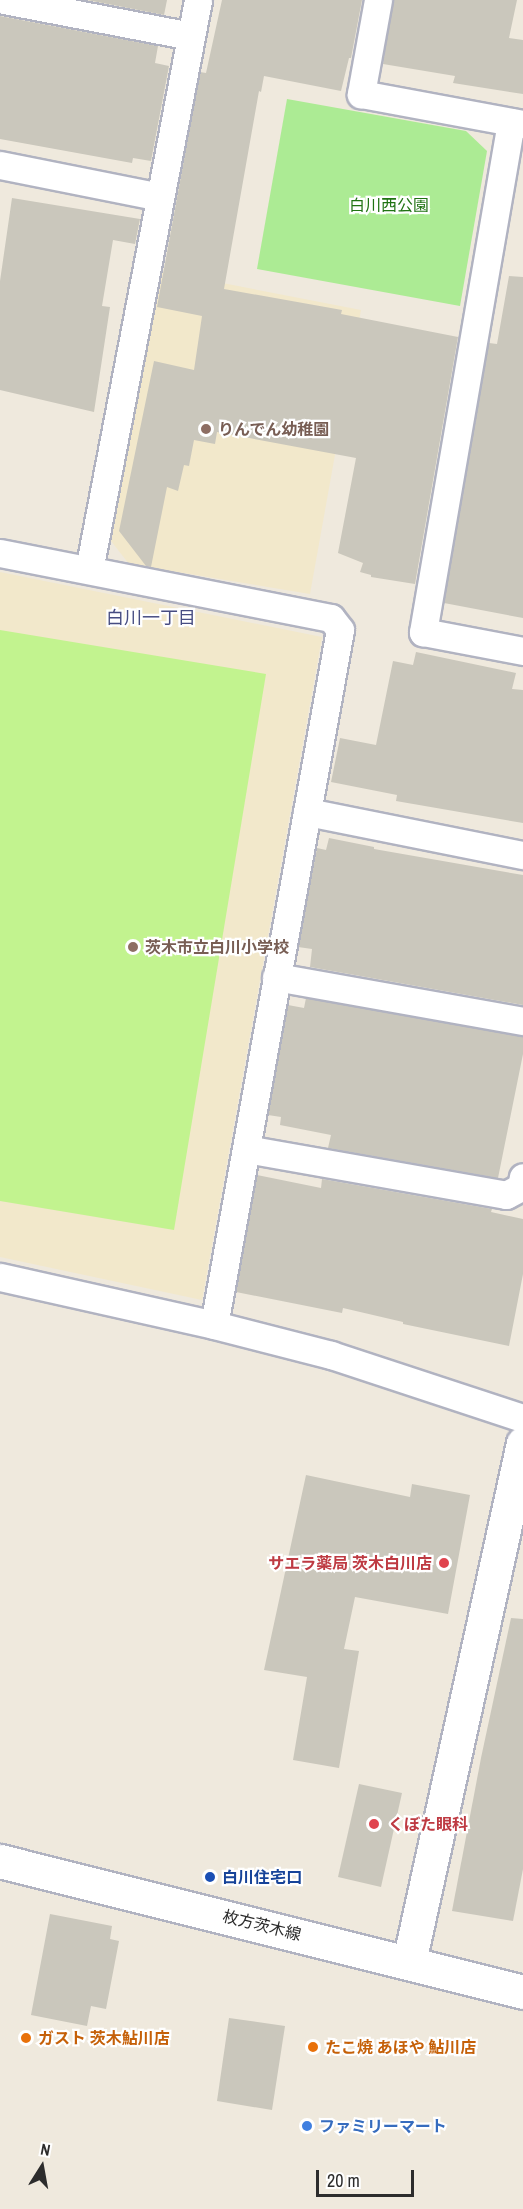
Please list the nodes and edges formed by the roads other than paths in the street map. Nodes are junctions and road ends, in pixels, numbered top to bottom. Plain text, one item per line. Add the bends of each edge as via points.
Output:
1 (4, 0) edge
2 (198, 0) edge
3 (378, 0) edge
4 (191, 36) junction
5 (517, 123) edge
6 (0, 168) edge
7 (160, 197) junction
8 (0, 553) edge
9 (89, 570) junction
10 (523, 651) edge
11 (307, 812) junction
12 (523, 855) edge
13 (276, 977) junction
14 (523, 1021) edge
15 (246, 1149) junction
16 (523, 1177) edge
17 (0, 1277) edge
18 (214, 1325) junction
19 (523, 1418) edge
20 (523, 1443) edge
21 (0, 1861) edge
22 (409, 1962) junction
23 (523, 1992) edge

1 - 4 street
2 - 4 street
3 - 5 street via 361,94
4 - 7 street
5 - 10 street via 423,632
6 - 7 street
7 - 9 street
8 - 9 street
9 - 11 street via 331,618 340,630
11 - 12 street
11 - 13 street
13 - 14 street
13 - 15 street
15 - 16 street via 506,1195 521,1187
15 - 18 street
17 - 18 street
18 - 19 street via 331,1355
20 - 22 main road
21 - 22 main road, 枚方茨木線
22 - 23 main road, 枚方茨木線

